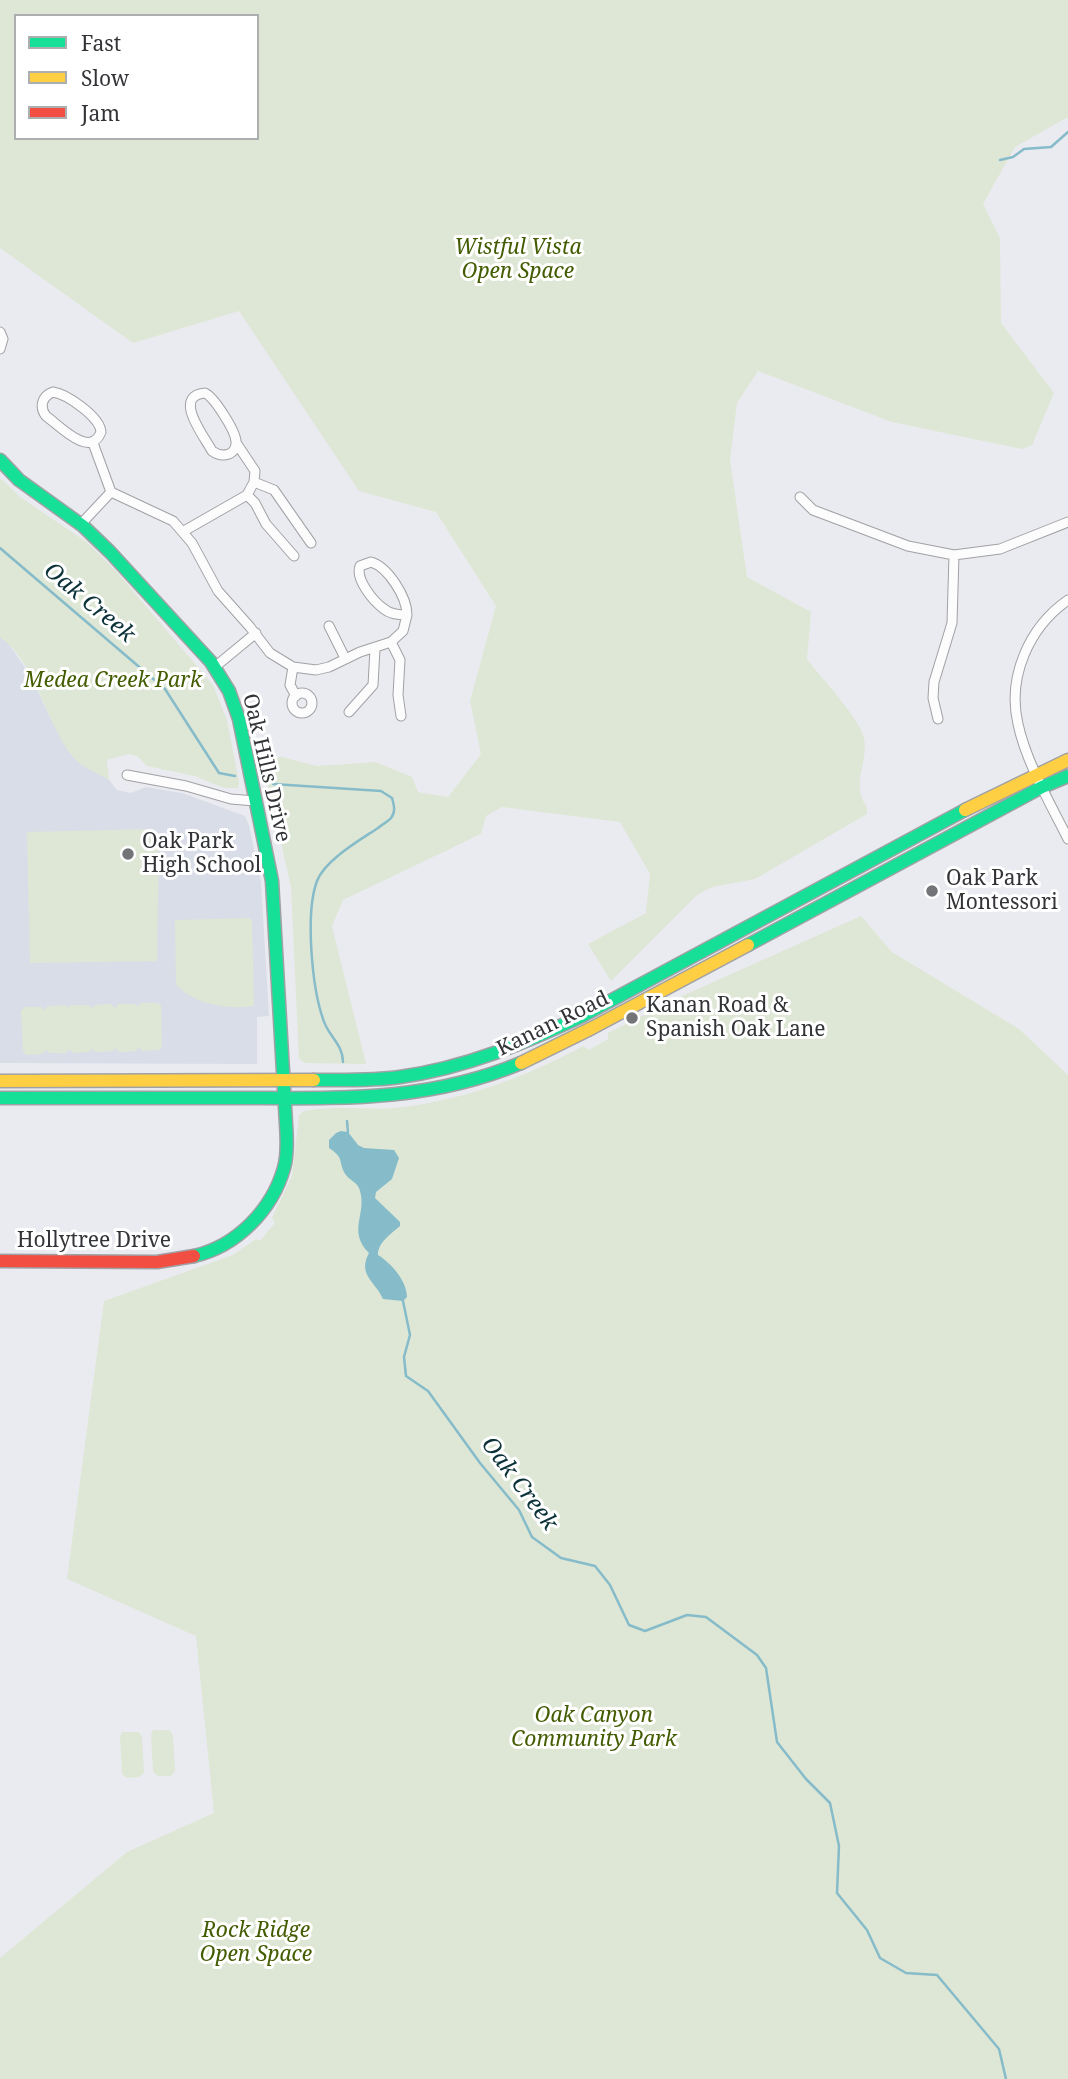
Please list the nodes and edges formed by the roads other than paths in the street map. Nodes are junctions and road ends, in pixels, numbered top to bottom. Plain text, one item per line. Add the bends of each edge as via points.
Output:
1 (0, 332) edge
2 (0, 349) edge
3 (93, 443) junction
4 (236, 444) junction
5 (0, 460) edge
6 (254, 482) junction
7 (111, 492) junction
8 (247, 495) junction
9 (800, 497) dead end
10 (1068, 522) edge
11 (80, 524) junction
12 (184, 531) junction
13 (311, 543) dead end
14 (954, 555) junction
15 (294, 556) dead end
16 (1068, 600) edge
17 (407, 615) junction
18 (329, 625) dead end
19 (256, 633) junction
20 (391, 642) junction
21 (375, 649) junction
22 (345, 658) junction
23 (216, 666) junction
24 (293, 667) junction
25 (296, 695) dead end
26 (349, 712) dead end
27 (401, 716) dead end
28 (938, 719) dead end
29 (1068, 760) edge
30 (1037, 774) junction
31 (127, 775) dead end
32 (1068, 776) edge
33 (1042, 787) junction
34 (255, 801) junction
35 (1068, 839) edge
36 (0, 1081) edge
37 (283, 1081) junction
38 (284, 1097) junction
39 (0, 1098) edge
40 (0, 1261) edge

1 - 2 street
3 - 3 street via 101,432 97,420 61,393 45,397 42,407 46,416 82,442
3 - 7 street
4 - 4 street via 213,398 205,393 194,396 189,410 212,451 227,456
4 - 6 street via 255,471
5 - 11 main road, Oak Hills Drive via 30,491
6 - 8 street
6 - 13 street via 274,491
7 - 11 street
7 - 12 street via 163,514
8 - 12 street
8 - 15 street
9 - 14 street via 813,510 908,546
10 - 14 street via 1000,549
11 - 23 main road, Oak Hills Drive via 121,561
12 - 19 street via 218,591
14 - 28 street via 952,623 934,682
16 - 30 street via 1040,626 1020,666 1015,693 1017,723
17 - 17 street via 401,591 377,564 360,566 359,580 384,610
17 - 20 street via 403,631
18 - 22 street
19 - 23 street
19 - 24 street via 270,653
20 - 21 street
20 - 27 street via 400,660
21 - 22 street
21 - 26 street via 373,685
22 - 24 street via 316,670
23 - 34 main road, Oak Hills Drive via 239,719
24 - 25 street via 290,684
29 - 30 main road, Kanan Road
30 - 33 street
30 - 37 main road, Kanan Road via 521,1045 420,1076
31 - 34 street
32 - 33 main road, Kanan Road
33 - 35 street
33 - 38 main road, Kanan Road via 514,1066 464,1083 401,1095
34 - 37 main road, Oak Hills Drive via 272,881
36 - 37 main road, Kanan Road
37 - 38 main road, Oak Hills Drive
38 - 39 main road, Kanan Road
38 - 40 main road, Hollytree Drive via 284,1168 271,1199 256,1219 225,1246 174,1262

